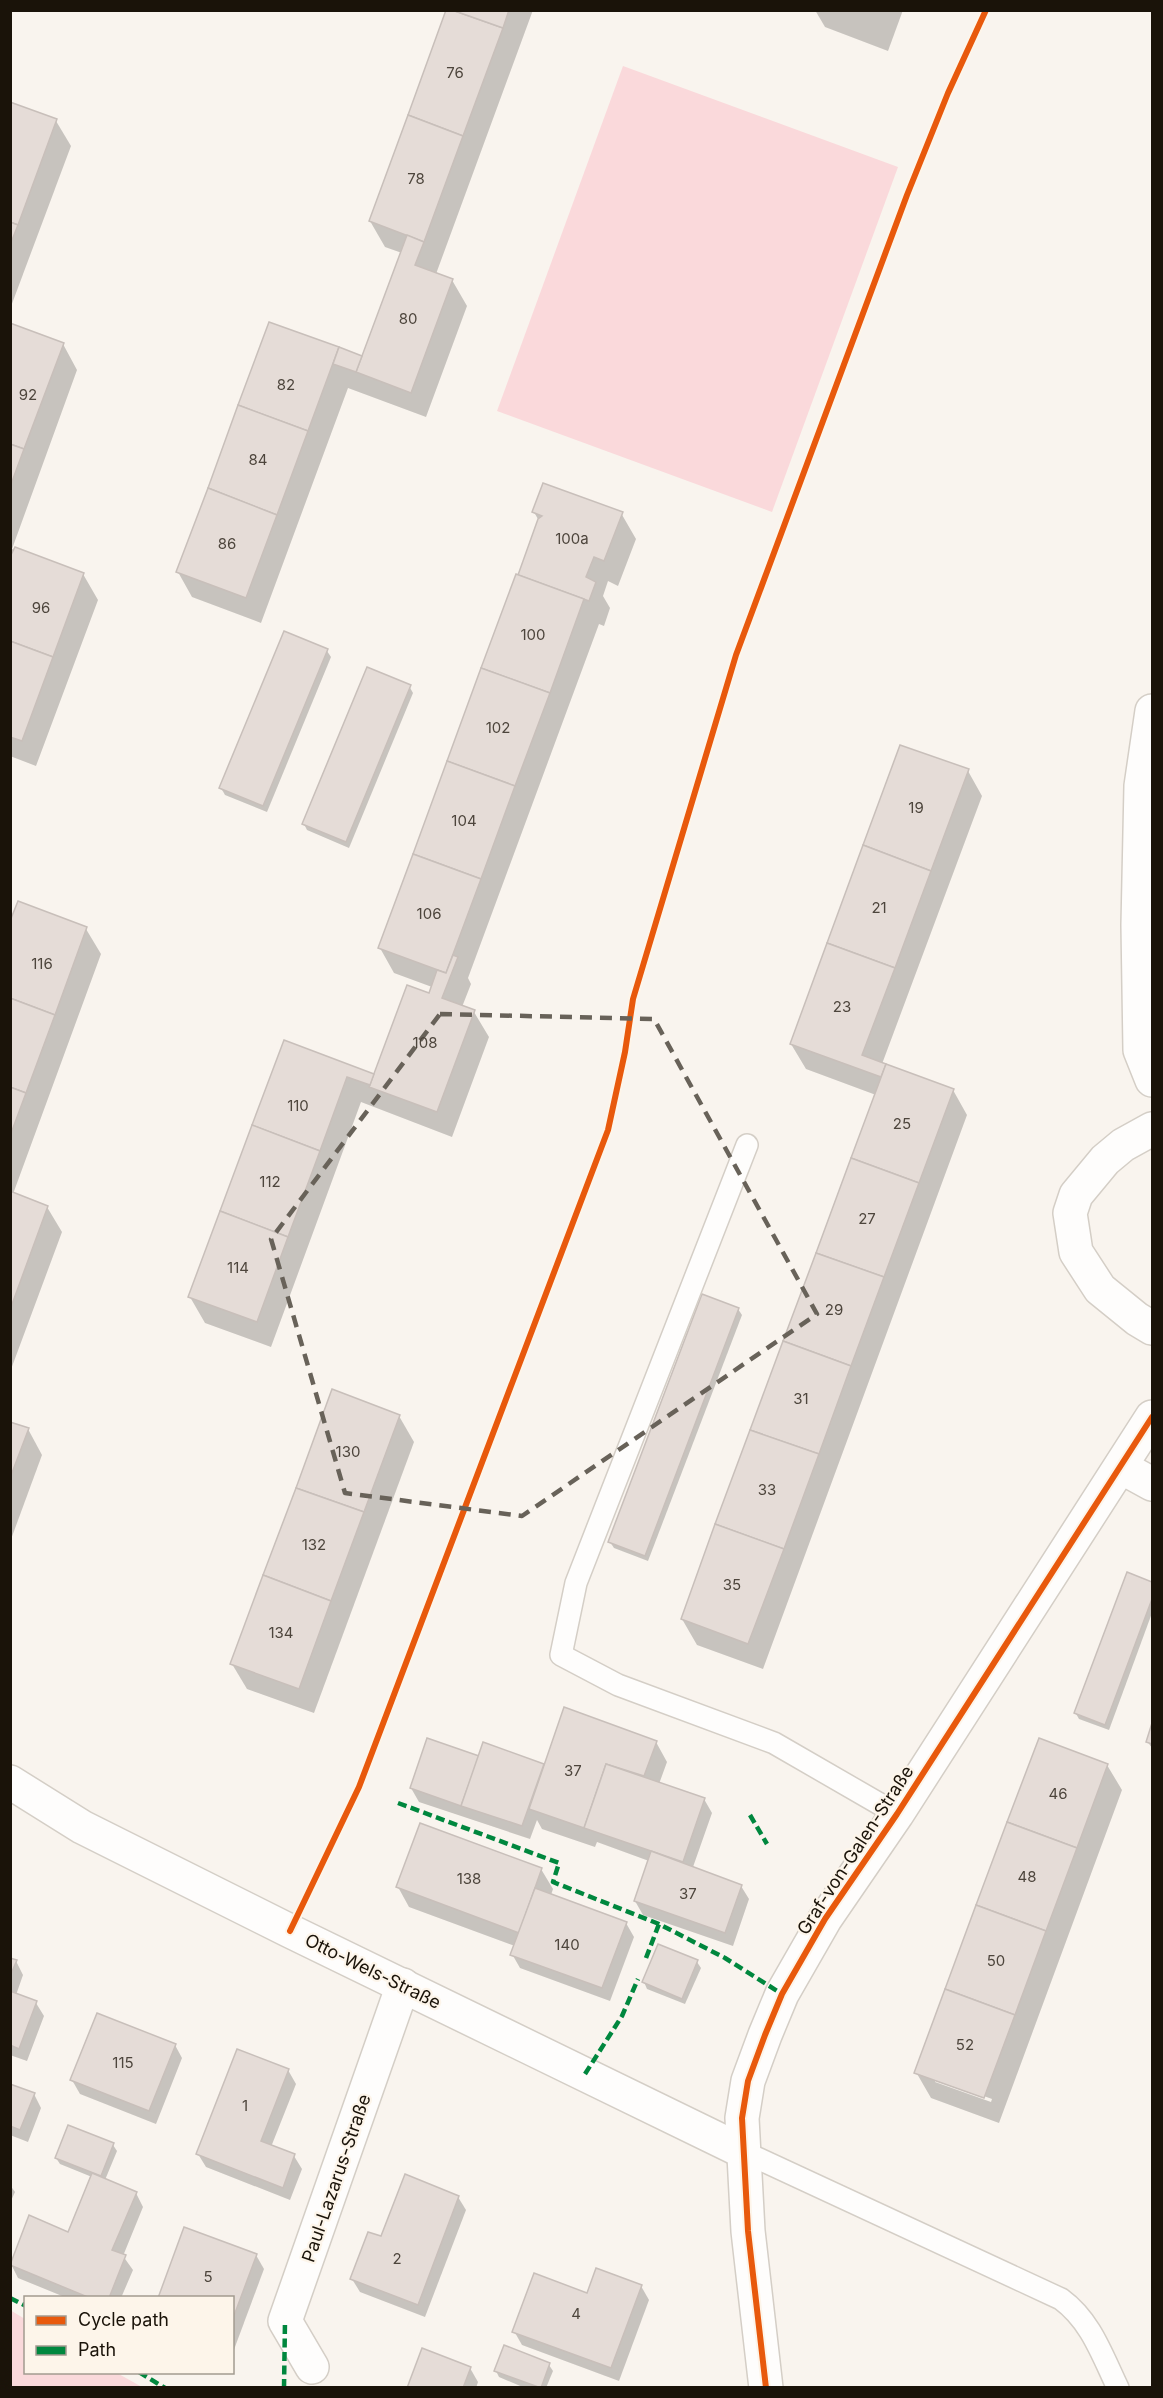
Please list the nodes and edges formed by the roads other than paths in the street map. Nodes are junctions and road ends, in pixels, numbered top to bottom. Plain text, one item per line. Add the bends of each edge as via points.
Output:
1 (1152, 711) edge
2 (1152, 1080) edge
3 (1152, 1129) edge
4 (747, 1146) dead end
5 (1152, 1328) edge
6 (1152, 1417) edge
7 (1122, 1467) junction
8 (1152, 1484) edge
9 (10, 1782) edge
10 (897, 1814) junction
11 (403, 1985) junction
12 (742, 2151) junction
13 (312, 2367) dead end
14 (766, 2388) edge
15 (1118, 2388) edge

1 - 2 street via 1141,786 1138,925 1140,1050
3 - 5 street via 1123,1144 1105,1160 1076,1195 1070,1213 1076,1252 1100,1289
4 - 10 lane via 576,1583 561,1655 618,1685 774,1743
6 - 7 street, Graf-von-Galen-Straße
7 - 8 street
7 - 10 street, Graf-von-Galen-Straße
9 - 11 street, Otto-Wels-Straße via 82,1827
10 - 12 street, Graf-von-Galen-Straße via 825,1919 782,1994 748,2080
11 - 12 street, Otto-Wels-Straße
11 - 13 street, Paul-Lazarus-Straße via 285,2322
12 - 14 street, Graf-von-Galen-Straße via 747,2232
12 - 15 lane via 1061,2299 1086,2324

